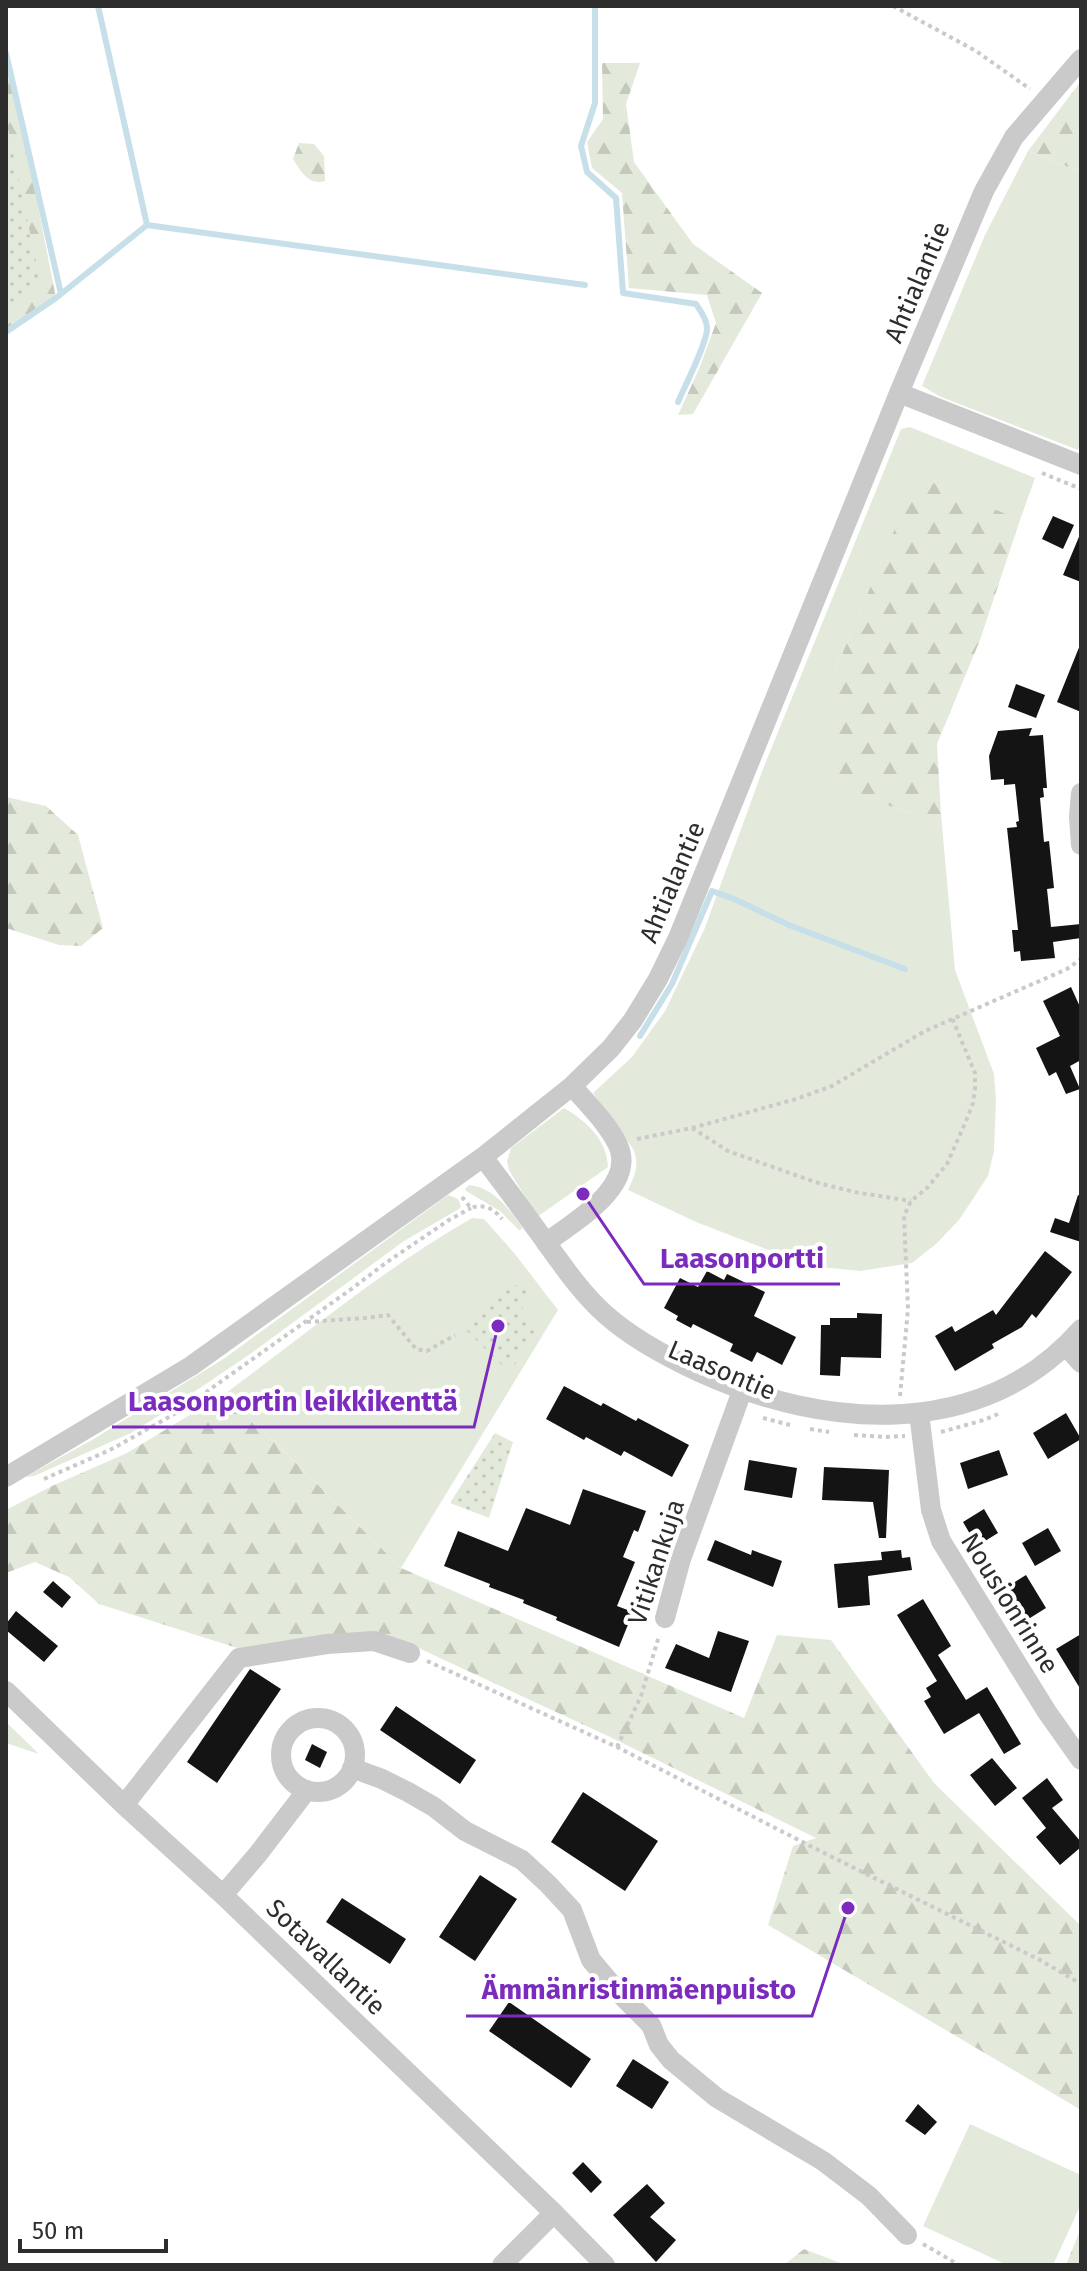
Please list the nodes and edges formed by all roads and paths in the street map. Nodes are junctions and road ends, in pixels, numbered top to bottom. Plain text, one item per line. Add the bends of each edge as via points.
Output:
1 (893, 6) edge
2 (1081, 59) edge
3 (1045, 99) junction
4 (899, 393) junction
5 (1081, 465) edge
6 (1081, 793) edge
7 (1081, 845) edge
8 (1081, 959) edge
9 (952, 1018) junction
10 (572, 1086) junction
11 (692, 1128) junction
12 (637, 1139) dead end
13 (483, 1157) junction
14 (450, 1182) junction
15 (911, 1201) junction
16 (471, 1208) junction
17 (508, 1225) dead end
18 (546, 1243) junction
19 (305, 1321) junction
20 (1081, 1329) edge
21 (455, 1335) dead end
22 (1066, 1346) junction
23 (1081, 1363) edge
24 (739, 1400) junction
25 (1011, 1407) dead end
26 (909, 1414) junction
27 (796, 1426) dead end
28 (809, 1429) dead end
29 (835, 1433) dead end
30 (847, 1434) dead end
31 (922, 1434) junction
32 (6, 1477) edge
33 (38, 1482) dead end
34 (665, 1618) joint
35 (410, 1653) joint
36 (6, 1691) edge
37 (617, 1747) junction
38 (1081, 1760) edge
39 (352, 1768) junction
40 (307, 1790) junction
41 (124, 1805) junction
42 (223, 1895) junction
43 (1081, 1984) edge
44 (554, 2213) junction
45 (907, 2235) joint
46 (502, 2265) edge
47 (605, 2265) edge
48 (959, 2265) edge

1 - 3 path via 976,51
2 - 3 street, Ahtialantie
3 - 4 street, Ahtialantie via 1014,137 984,191
4 - 5 street
4 - 10 street, Ahtialantie via 678,938 633,1020
6 - 7 street
8 - 9 path
9 - 11 path via 832,1086
9 - 15 path via 975,1073 973,1103 947,1164
10 - 13 street, Ahtialantie
10 - 18 street via 618,1146 620,1174 606,1195
11 - 12 path
11 - 15 path via 728,1151 815,1182
13 - 14 street, Ahtialantie
13 - 18 street, Laasontie
14 - 16 path
14 - 32 street, Ahtialantie via 191,1366
15 - 26 path via 904,1216
16 - 17 path via 491,1209
16 - 19 path
18 - 24 street, Laasontie via 606,1315
19 - 21 path via 388,1315 416,1349 427,1351
19 - 33 path via 178,1412
20 - 22 street, Laasontie
22 - 23 street
22 - 26 street, Laasontie via 996,1392
24 - 26 street, Laasontie via 824,1412
24 - 27 path, Laasontie
24 - 34 street, Vitikankuja
25 - 31 path via 984,1420
26 - 31 street, Nousionrinne
28 - 29 path
30 - 31 path
31 - 38 street, Nousionrinne via 931,1510 941,1541
34 - 37 path, Vitikankuja via 641,1696
35 - 37 path
35 - 41 street via 374,1641 239,1658
36 - 41 street, Sotavallantie
37 - 43 path
39 - 40 street via 329,1790
39 - 40 street via 353,1745 340,1726 318,1718 296,1725 282,1744 283,1767
39 - 45 street via 408,1792 465,1831 522,1860 572,1910 591,1960 651,2025 671,2060 717,2098 823,2161 869,2196
40 - 42 street
41 - 42 street, Sotavallantie
42 - 44 street, Sotavallantie
44 - 46 street
44 - 47 street, Sotavallantie
45 - 48 path

